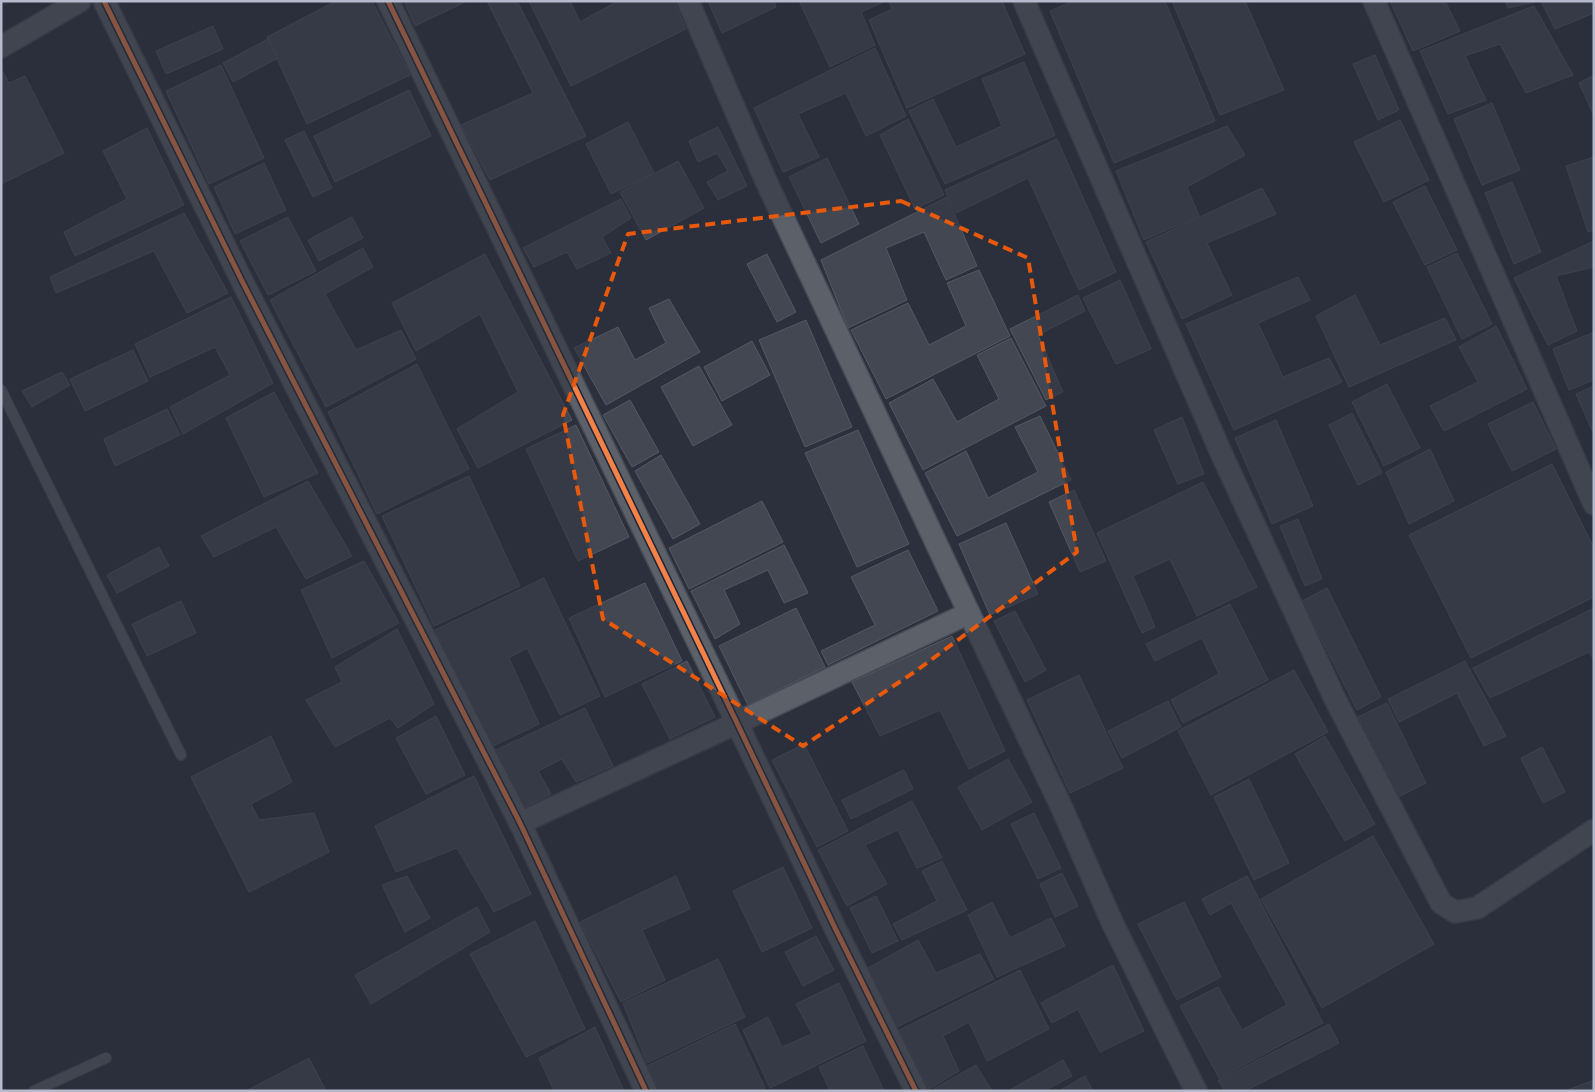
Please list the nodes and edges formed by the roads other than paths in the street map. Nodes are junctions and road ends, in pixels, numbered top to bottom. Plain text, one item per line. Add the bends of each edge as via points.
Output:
1 (80, 1) edge
2 (104, 1) edge
3 (388, 1) edge
4 (688, 1) edge
5 (1024, 1) edge
6 (1374, 1) edge
7 (1, 47) edge
8 (1, 390) edge
9 (1594, 504) edge
10 (969, 613) junction
11 (737, 723) junction
12 (181, 755) dead end
13 (520, 823) junction
14 (1594, 830) edge
15 (106, 1058) dead end
16 (34, 1091) edge
17 (646, 1091) edge
18 (916, 1091) edge
19 (1196, 1091) edge

1 - 7 street
2 - 13 street via 243,284
3 - 11 street
4 - 10 street via 770,190
5 - 14 street via 1235,482 1335,699 1441,903 1455,912 1477,908
6 - 9 street
8 - 12 lane
10 - 11 street
10 - 19 street via 1062,806 1112,922
11 - 13 street
11 - 18 street
13 - 17 street
15 - 16 lane

